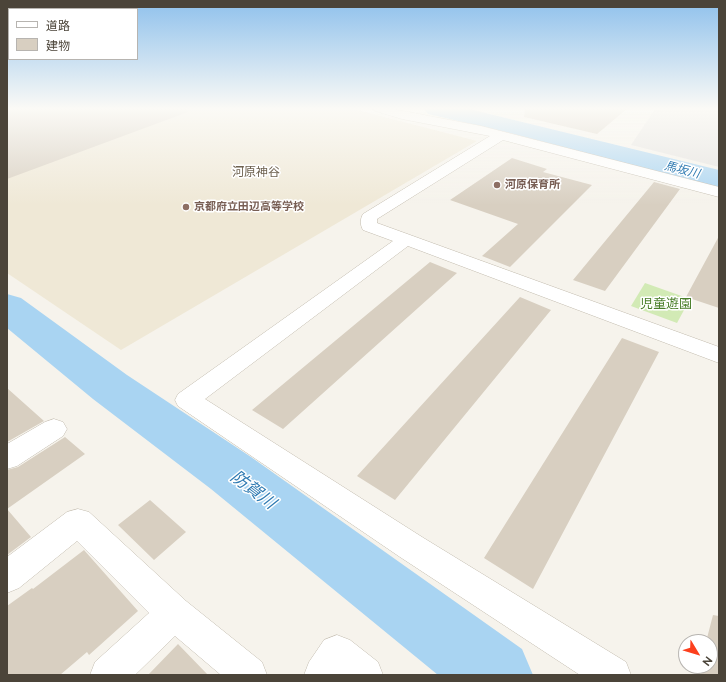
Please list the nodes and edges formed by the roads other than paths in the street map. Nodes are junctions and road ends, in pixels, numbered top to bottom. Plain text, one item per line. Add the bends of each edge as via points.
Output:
1 (493, 141) edge
2 (524, 141) edge
3 (719, 192) edge
4 (405, 240) junction
5 (719, 355) edge
6 (54, 428) dead end
7 (7, 458) edge
8 (7, 577) edge
9 (174, 613) junction
10 (108, 675) edge
11 (249, 675) edge
12 (322, 675) edge
13 (365, 675) edge
14 (613, 675) edge

1 - 4 street via 369,217 369,226
2 - 3 street
4 - 5 street
4 - 14 street via 187,400 411,547
6 - 7 street
8 - 9 street via 78,522
9 - 10 street
9 - 11 street
12 - 13 street via 337,653

